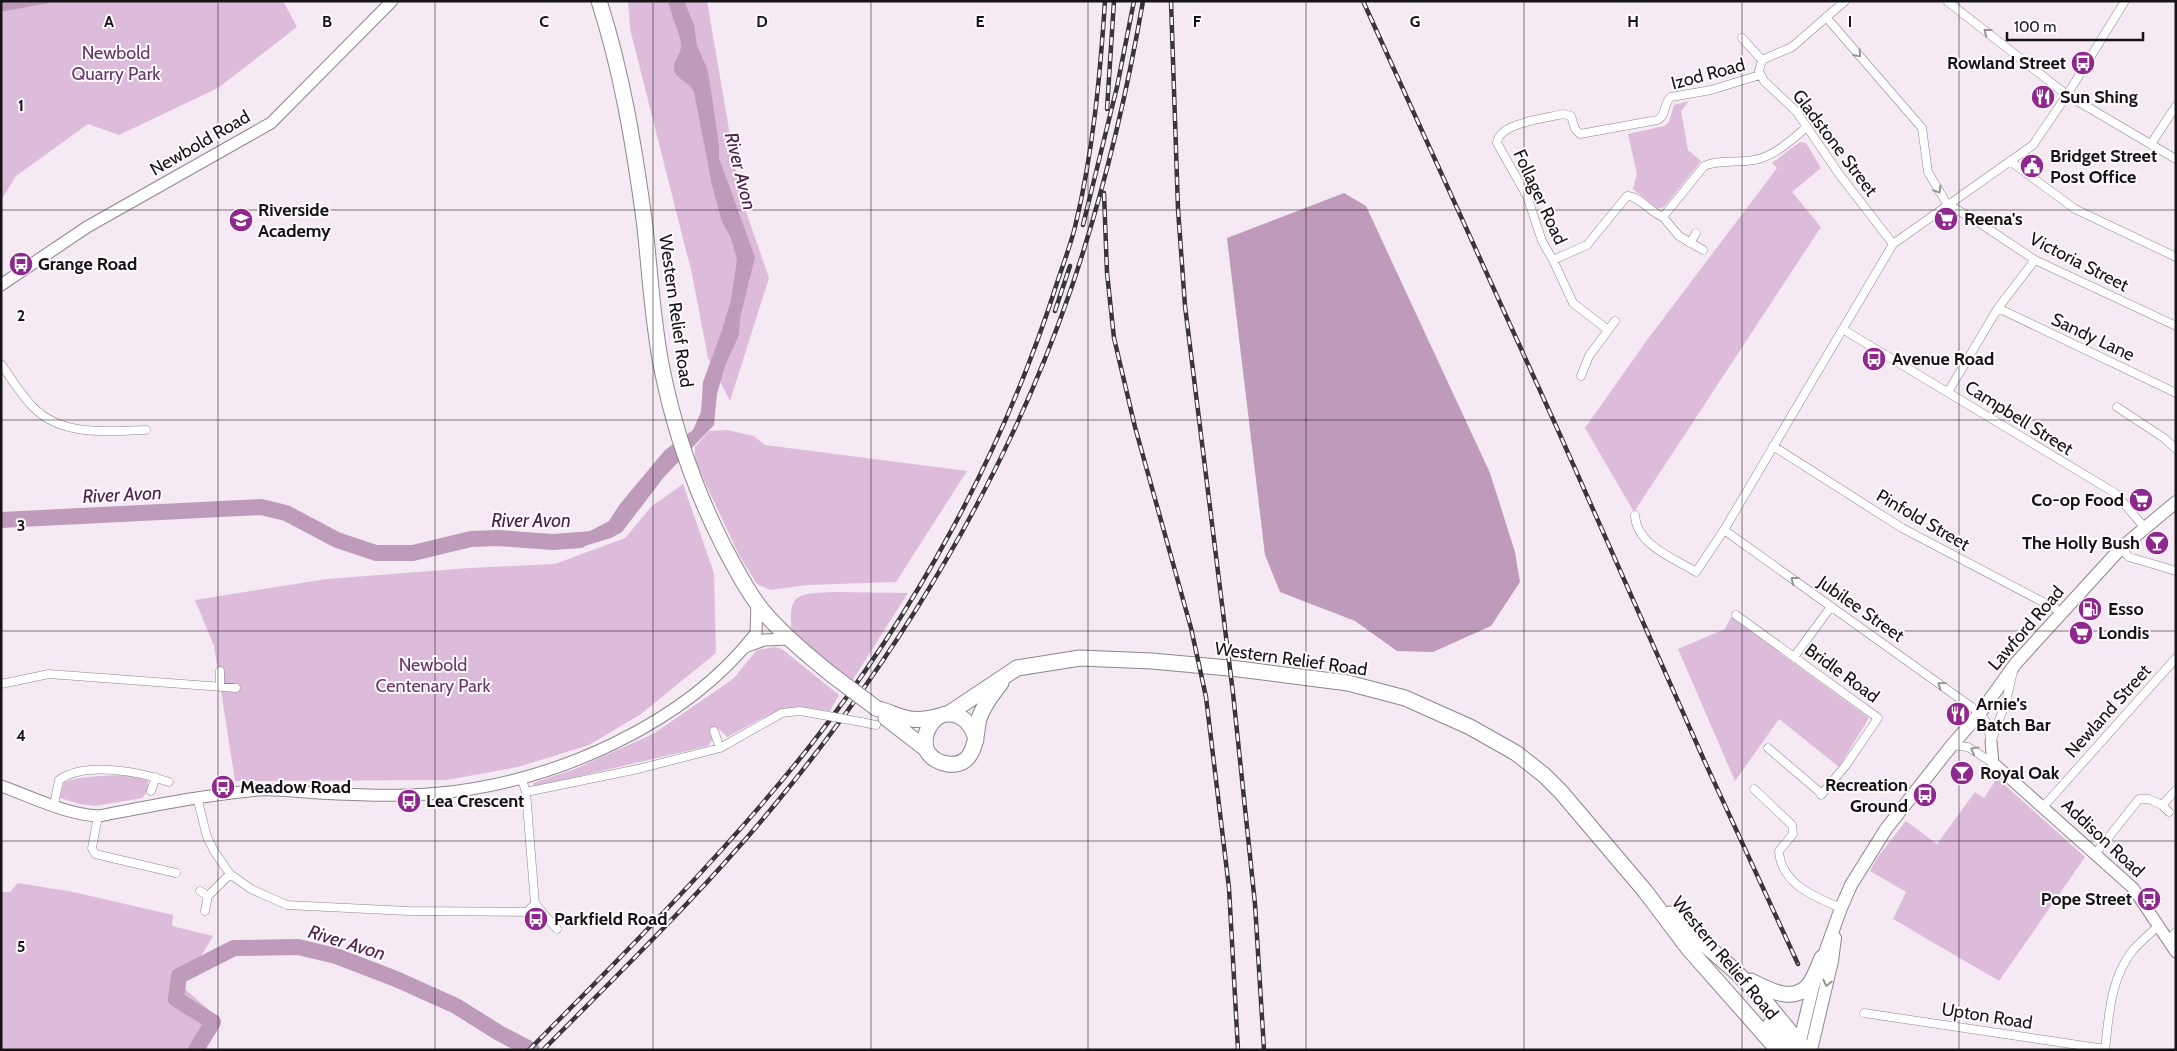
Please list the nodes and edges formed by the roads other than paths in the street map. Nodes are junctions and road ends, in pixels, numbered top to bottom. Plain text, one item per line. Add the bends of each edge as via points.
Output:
1 (392, 1) edge
2 (599, 1) edge
3 (1845, 1) edge
4 (1948, 1) edge
5 (2125, 1) edge
6 (1826, 17) junction
7 (1742, 38) dead end
8 (1762, 60) junction
9 (1760, 75) junction
10 (2067, 95) junction
11 (2176, 106) edge
12 (1571, 116) joint
13 (1806, 128) junction
14 (2151, 144) junction
15 (2176, 159) edge
16 (2010, 161) junction
17 (1947, 204) junction
18 (1663, 217) junction
19 (1696, 233) dead end
20 (1690, 243) junction
21 (1893, 244) junction
22 (1703, 250) dead end
23 (2176, 257) edge
24 (1553, 260) junction
25 (2035, 260) junction
26 (1, 285) edge
27 (1998, 308) junction
28 (1615, 320) dead end
29 (2176, 326) edge
30 (1608, 330) junction
31 (1844, 330) junction
32 (1, 364) edge
33 (1581, 376) dead end
34 (1948, 392) junction
35 (2176, 393) edge
36 (2117, 407) dead end
37 (146, 430) dead end
38 (1774, 446) junction
39 (2176, 449) edge
40 (2176, 502) edge
41 (1635, 515) dead end
42 (2144, 527) junction
43 (1724, 530) junction
44 (2121, 548) junction
45 (2176, 571) edge
46 (756, 601) junction
47 (1830, 608) junction
48 (2062, 612) junction
49 (1736, 615) dead end
50 (789, 640) junction
51 (745, 647) junction
52 (1794, 657) junction
53 (2176, 658) edge
54 (2016, 663) junction
55 (220, 672) dead end
56 (1010, 672) junction
57 (1, 684) edge
58 (220, 686) junction
59 (236, 688) dead end
60 (1980, 713) junction
61 (880, 715) junction
62 (944, 715) junction
63 (714, 731) dead end
64 (976, 740) junction
65 (1991, 742) junction
66 (1952, 745) junction
67 (720, 748) junction
68 (1768, 748) dead end
69 (926, 749) junction
70 (1993, 763) junction
71 (156, 777) junction
72 (521, 777) junction
73 (170, 782) dead end
74 (1, 786) edge
75 (1754, 789) dead end
76 (151, 790) dead end
77 (2176, 790) edge
78 (526, 792) junction
79 (196, 797) junction
80 (54, 805) junction
81 (2162, 805) junction
82 (2043, 807) junction
83 (2170, 812) dead end
84 (98, 816) junction
85 (2096, 853) junction
86 (176, 873) dead end
87 (230, 874) junction
88 (200, 891) dead end
89 (1644, 891) junction
90 (208, 896) junction
91 (535, 904) junction
92 (205, 911) dead end
93 (1840, 913) junction
94 (1681, 924) junction
95 (2158, 926) junction
96 (557, 929) dead end
97 (2172, 936) edge
98 (2176, 952) edge
99 (1822, 958) junction
100 (1738, 974) junction
101 (1864, 1013) dead end
102 (1801, 1048) edge
103 (2105, 1049) edge
104 (1778, 1050) edge

1 - 26 street, Newbold Road via 270,123 87,227
2 - 46 highway, Western Relief Road via 628,114 662,369 670,400 716,532
3 - 6 street
10 -> 4 street
5 - 10 street
6 - 8 street via 1792,47
6 -> 17 street via 1922,128 1928,172
7 - 8 street
8 - 9 street
9 - 12 street, Izod Road via 1711,90 1671,97 1663,116 1657,120 1580,134
9 - 13 street, Gladstone Street via 1796,111
10 - 14 street
10 - 16 street via 2032,145
11 - 14 street
12 - 24 street, Follager Road via 1563,114 1511,126 1500,133 1497,140 1527,196 1542,240
13 - 18 street via 1772,155 1704,166
13 - 21 street, Gladstone Street
14 - 15 street
16 - 17 street
16 - 23 street via 2075,209
17 - 21 street
17 - 25 street, Victoria Street
18 - 20 street, Follager Road via 1678,236
18 - 24 street, Follager Road via 1653,213 1635,197 1627,196 1587,245
19 - 20 street
20 - 22 street, Follager Road
21 - 31 street
24 - 30 street, Follager Road via 1573,303
25 - 27 street
25 - 29 street, Victoria Street
27 - 34 street
27 - 35 street, Sandy Lane
28 - 30 street
30 - 33 street via 1589,356
31 - 34 street, Campbell Street
31 - 38 street
32 - 37 street via 33,408 59,425 92,431
34 - 42 street, Campbell Street via 2115,493
36 - 39 street
38 - 43 street
38 - 48 street, Pinfold Street via 1902,528
40 - 42 main road, Lawford Road
41 - 43 street via 1636,524 1646,541 1696,572
42 - 44 main road, Lawford Road
47 -> 43 street, Jubilee Street
44 - 45 street via 2129,558
44 - 48 main road, Lawford Road
46 - 50 highway, Western Relief Road
46 - 51 street via 756,632
47 - 52 street
60 -> 47 street, Jubilee Street
48 - 54 main road, Lawford Road
49 - 52 street, Bridle Road
50 - 51 street via 764,640
50 - 61 highway, Western Relief Road, bridge
51 - 72 street via 686,700 639,730 565,764
52 - 68 street, Bridle Road via 1878,718 1822,795
53 - 82 street, Newland Street
54 - 60 main road, Lawford Road
54 - 65 street
55 - 58 street
56 - 62 highway, Western Relief Road
56 - 64 highway via 984,708
56 - 89 highway, Western Relief Road via 1080,658 1152,660 1348,683 1405,698 1470,727 1533,766 1561,792
57 - 58 street via 49,674
58 - 59 street
60 - 65 street via 1987,722
60 - 66 main road, Lawford Road
61 - 62 highway, Western Relief Road via 908,720
61 - 67 street, bridge via 861,722 800,711 782,714
61 - 69 highway, Western Relief Road
62 - 64 highway via 964,717 970,723
62 - 69 highway via 933,721 926,732
63 - 67 street
64 - 69 highway via 968,757 953,764 937,761
65 - 70 street
70 -> 66 street, Addison Road via 1968,746
66 - 93 main road, Lawford Road via 1873,848 1851,885
67 - 78 street
70 - 82 street, Addison Road
71 - 73 street
71 - 76 street
71 - 80 street via 119,769 65,776 59,780
72 - 78 street
72 - 79 street via 440,793 341,794 260,790
74 - 80 street
75 - 93 street via 1792,825 1793,834 1779,851 1780,860 1792,882
77 - 81 street
78 - 91 street
79 - 84 street
79 - 87 street via 207,837
80 - 84 street
81 - 83 street
81 - 85 street via 2149,799 2139,799
82 - 85 street, Addison Road
84 - 86 street via 92,848 94,854
85 - 95 street, Addison Road via 2133,888
87 - 90 street
87 - 91 street via 250,890 287,905 527,912
88 - 90 street
89 - 94 highway, Western Relief Road
89 - 104 highway, Western Relief Road via 1688,948
90 - 92 street
91 - 96 street
93 - 99 main road, Lawford Road
93 -> 102 main road, Lawford Road via 1832,961
94 - 100 highway, Western Relief Road
94 - 102 highway
95 - 97 street, Addison Road
95 - 103 street via 2133,950 2121,969 2112,991
97 - 98 street, Addison Road
99 - 100 highway via 1806,987 1792,994 1779,994
99 - 102 main road, Lawford Road
100 - 102 highway, Western Relief Road
101 - 103 street, Upton Road

